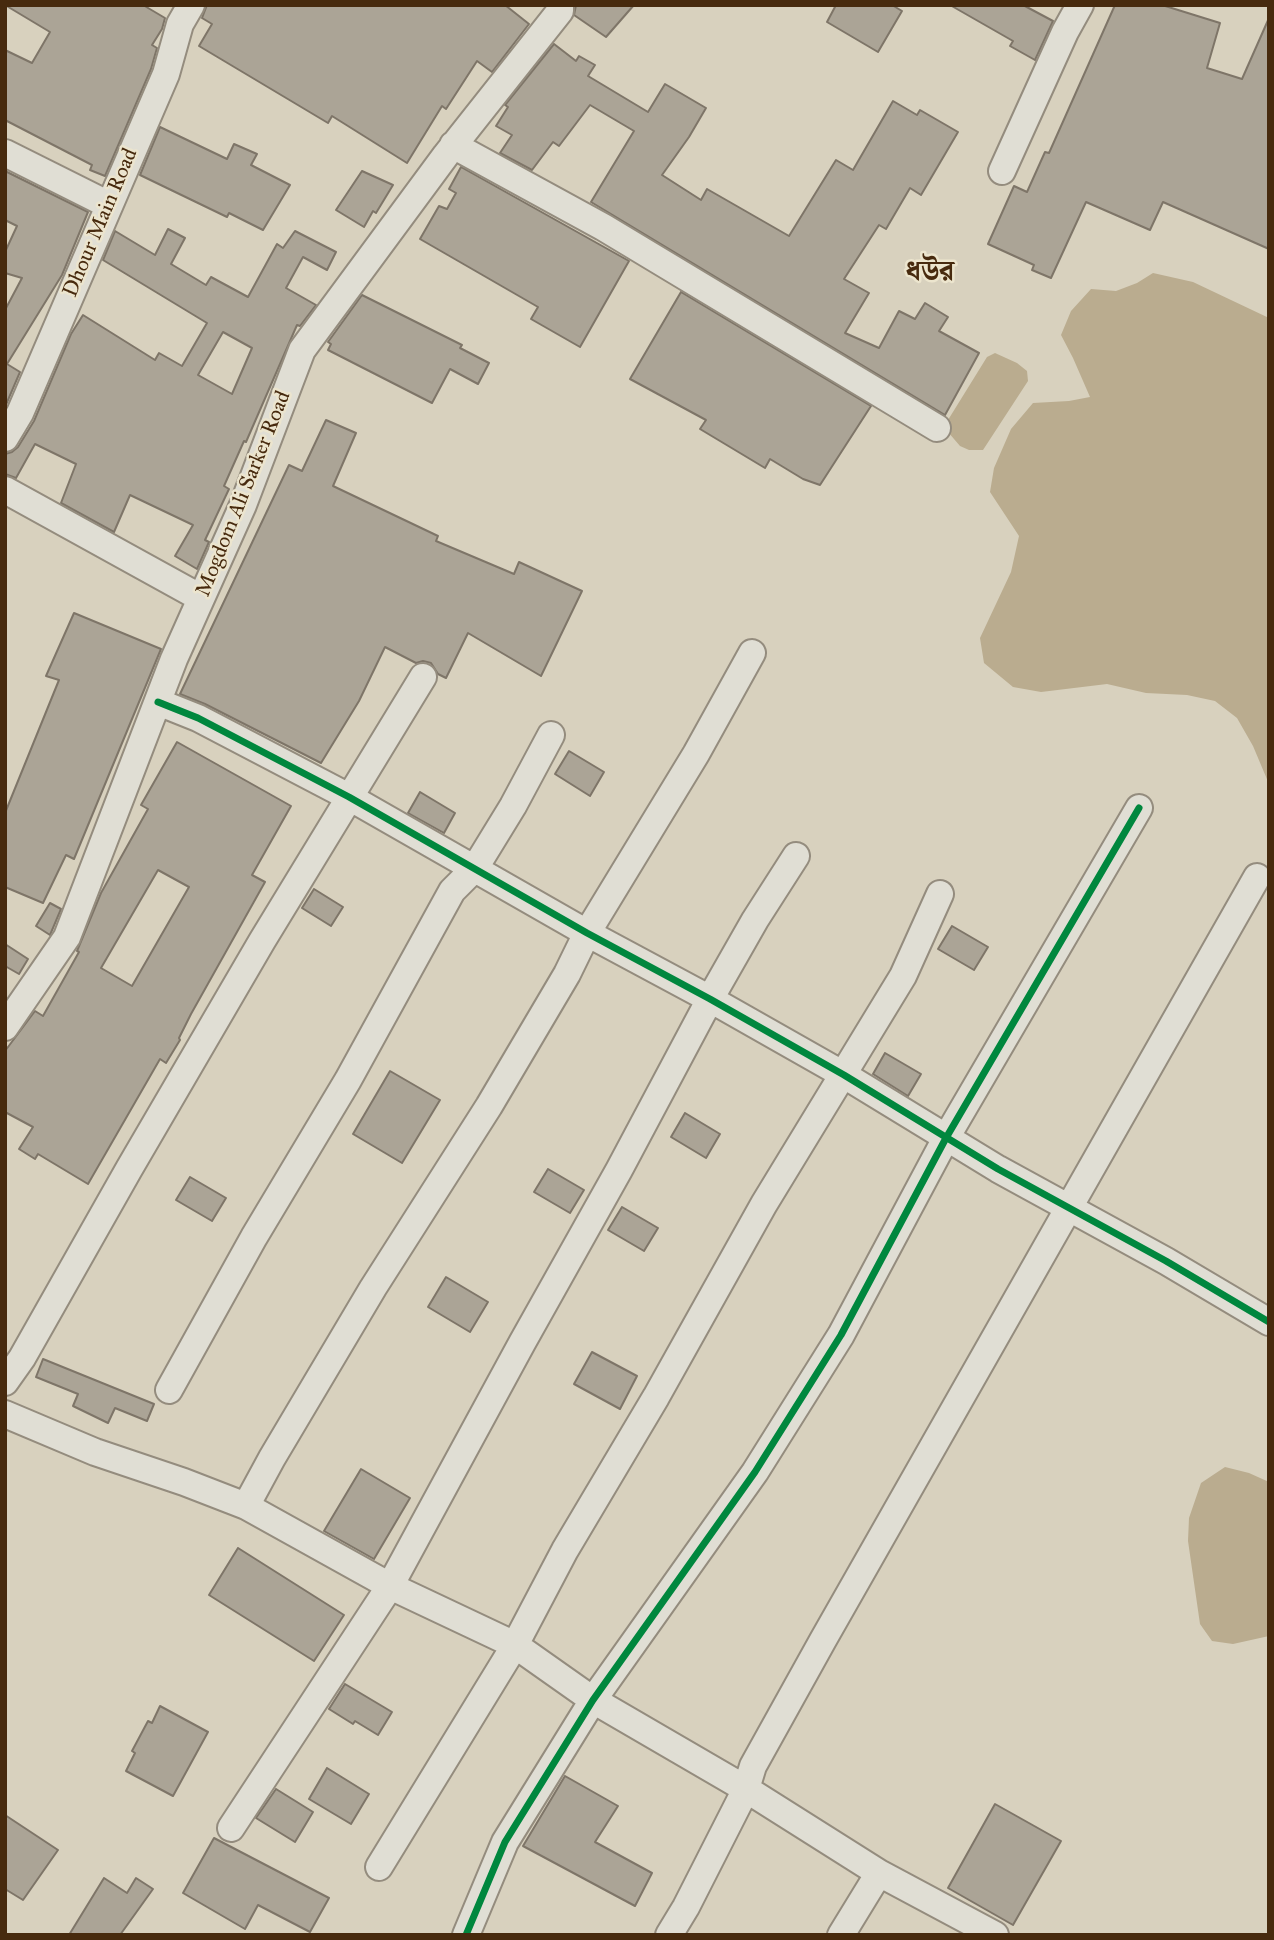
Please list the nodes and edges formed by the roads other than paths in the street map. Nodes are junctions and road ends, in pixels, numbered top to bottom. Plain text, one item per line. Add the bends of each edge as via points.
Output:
1 (191, 5) edge
2 (561, 5) edge
3 (1080, 5) edge
4 (453, 145) junction
5 (5, 153) edge
6 (1002, 171) dead end
7 (109, 205) junction
8 (937, 428) dead end
9 (5, 438) edge
10 (5, 491) edge
11 (201, 598) junction
12 (752, 653) dead end
13 (423, 677) dead end
14 (158, 702) junction
15 (551, 735) dead end
16 (349, 797) junction
17 (1139, 807) dead end
18 (796, 856) dead end
19 (475, 868) junction
20 (1257, 877) dead end
21 (940, 894) dead end
22 (587, 933) junction
23 (710, 999) junction
24 (5, 1027) edge
25 (844, 1075) junction
26 (947, 1138) junction
27 (1069, 1209) junction
28 (1269, 1322) edge
29 (5, 1382) edge
30 (169, 1390) dead end
31 (5, 1414) edge
32 (246, 1506) junction
33 (390, 1586) junction
34 (515, 1645) junction
35 (593, 1700) junction
36 (746, 1789) junction
37 (231, 1828) dead end
38 (379, 1867) dead end
39 (879, 1873) junction
40 (466, 1935) edge
41 (669, 1935) edge
42 (841, 1935) edge
43 (995, 1935) edge

1 - 7 street, Dhour Main Road
2 - 4 street, Mogdom Ali Sarker Road
3 - 6 street
4 - 8 street via 603,227
4 - 11 street, Mogdom Ali Sarker Road via 302,350 243,505
5 - 7 street
7 - 9 street, Dhour Main Road via 20,413
10 - 11 street
11 - 14 street, Mogdom Ali Sarker Road
12 - 22 street
13 - 16 street
14 - 16 street
14 - 24 street, Mogdom Ali Sarker Road via 67,937
15 - 19 street
16 - 19 street
16 - 29 street
17 - 26 street
18 - 23 street
19 - 22 street
19 - 30 street via 452,891
20 - 27 street
21 - 25 street via 903,976
22 - 23 street
22 - 32 street via 489,1107 373,1288
23 - 25 street
23 - 33 street
25 - 26 street
25 - 34 street via 764,1204
26 - 27 street
26 - 35 street via 841,1335 755,1472
27 - 28 street
27 - 36 street via 823,1640 753,1766
31 - 32 street
32 - 33 street
33 - 34 street
33 - 37 street
34 - 35 street
34 - 38 street
35 - 36 street
35 - 40 street via 505,1842
36 - 39 street
36 - 41 street
39 - 42 street
39 - 43 street

